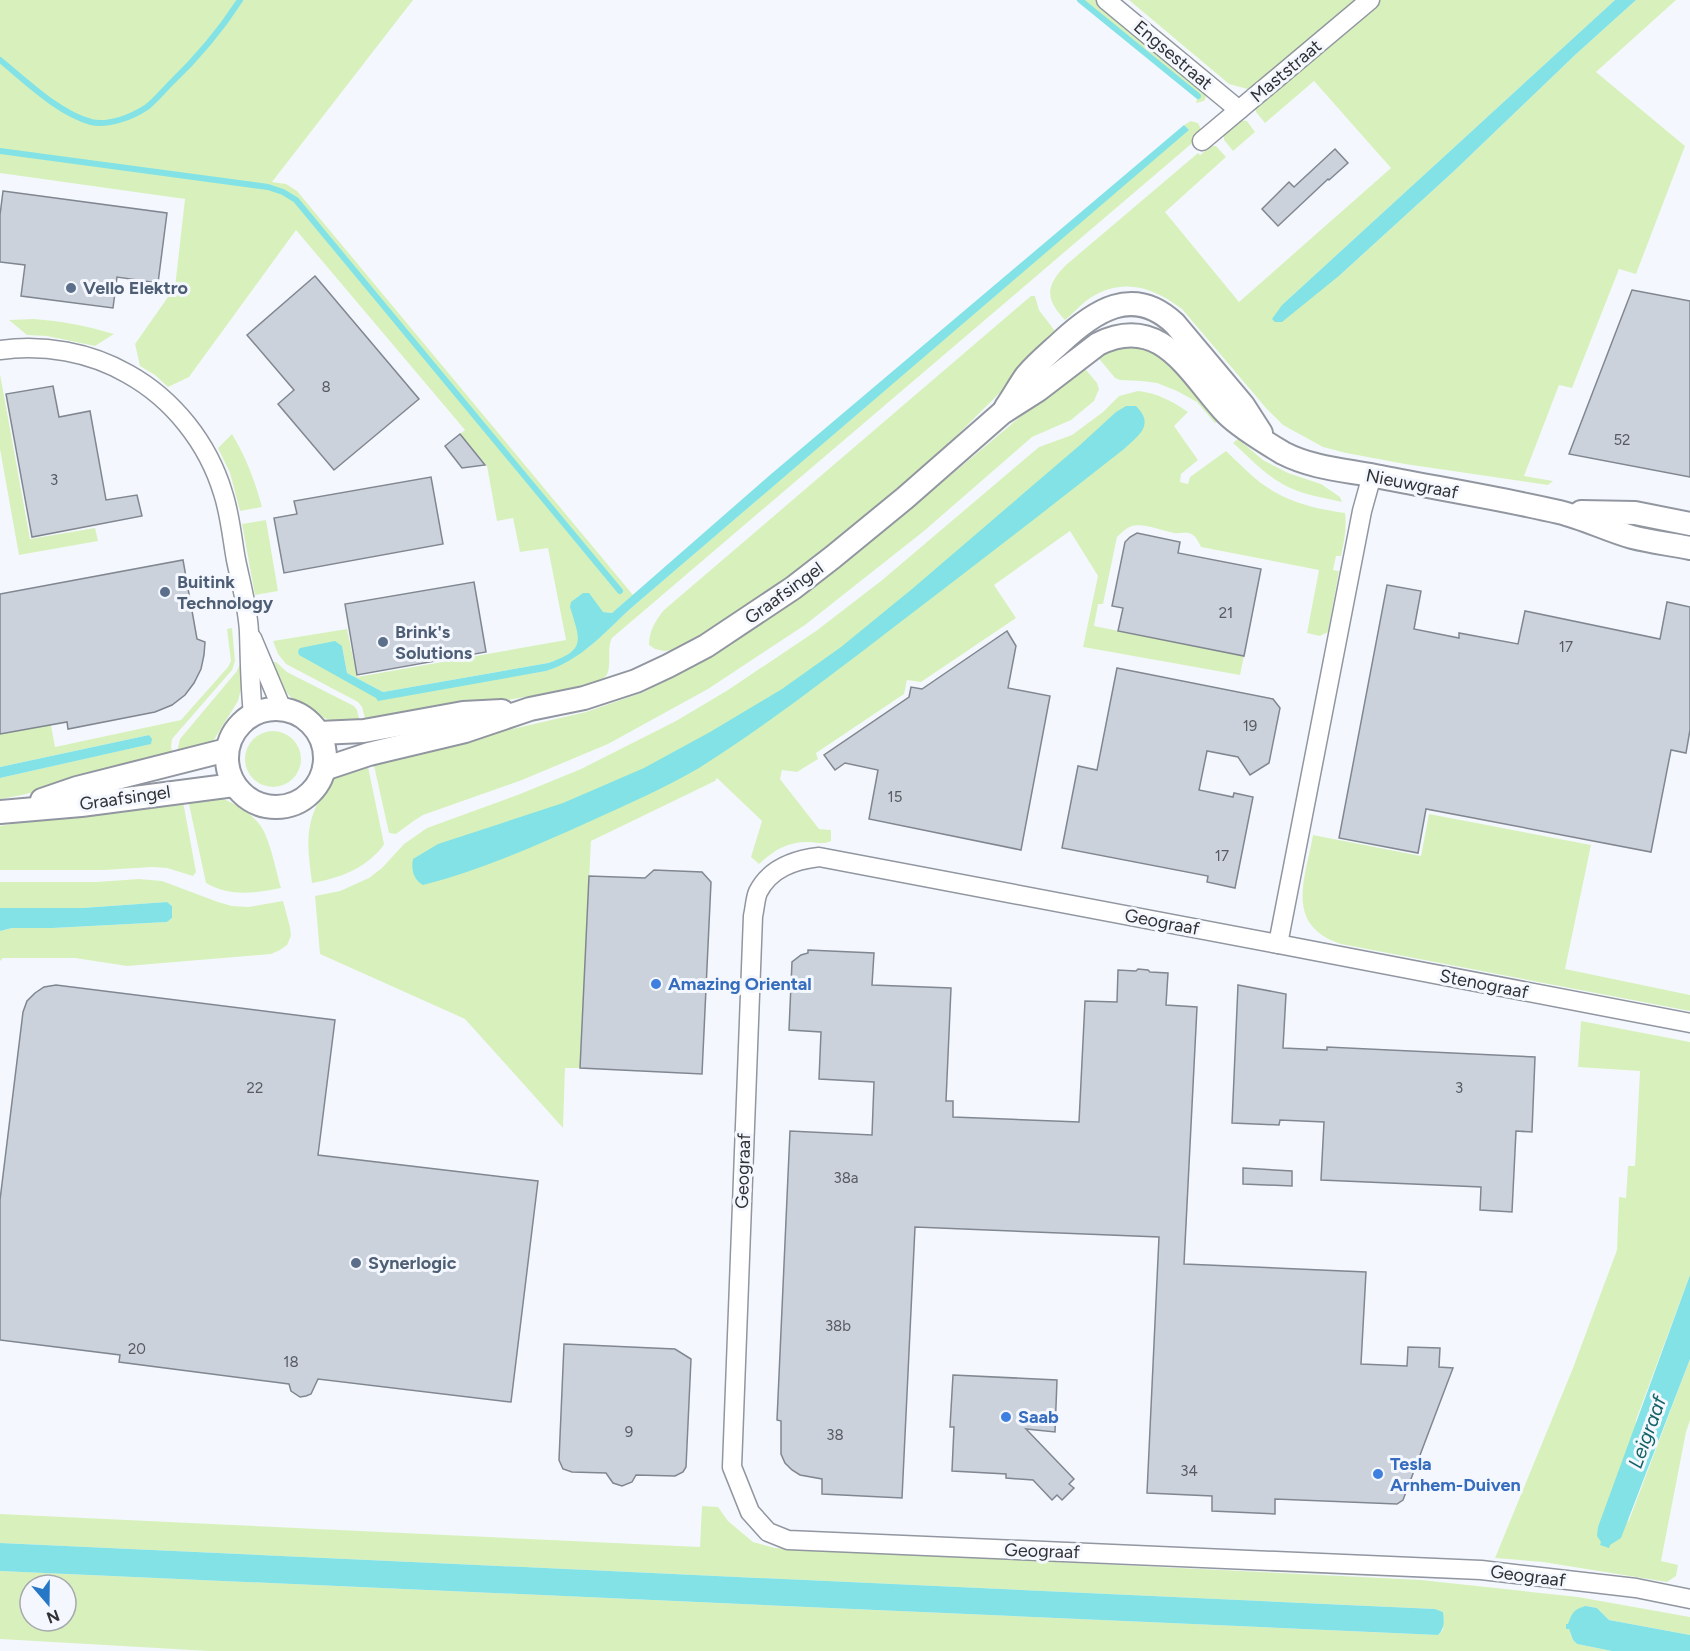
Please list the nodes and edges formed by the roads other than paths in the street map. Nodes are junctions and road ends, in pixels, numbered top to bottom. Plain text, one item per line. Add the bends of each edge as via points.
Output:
1 (1106, 0) edge
2 (1370, 0) edge
3 (1239, 110) junction
4 (1202, 141) dead end
5 (1068, 336) joint
6 (0, 350) edge
7 (1083, 354) joint
8 (1002, 413) junction
9 (1267, 442) junction
10 (1372, 476) junction
11 (1561, 512) junction
12 (1690, 524) edge
13 (1690, 548) edge
14 (249, 631) junction
15 (282, 709) junction
16 (530, 710) junction
17 (253, 714) junction
18 (319, 733) junction
19 (227, 750) junction
20 (324, 770) junction
21 (234, 785) junction
22 (7, 811) edge
23 (1278, 944) junction
24 (1690, 1023) edge
25 (1690, 1599) edge

1 - 3 street, Engsestraat
2 - 3 street, Maststraat
3 - 4 street, Maststraat
5 - 8 street, Graafsingel via 1026,376
5 - 9 street, Nieuwgraaf via 1094,315 1122,304 1138,304 1165,314 1216,371
6 - 14 street via 58,350 113,366 140,381 183,419 215,470 223,494
7 - 8 street, Graafsingel
7 - 9 street, Nieuwgraaf via 1109,338 1150,337 1175,354 1229,416
8 - 16 street, Graafsingel via 833,557 706,646 636,681
9 - 10 street, Nieuwgraaf via 1322,468
10 - 11 street, Nieuwgraaf
10 - 23 street
11 - 12 street, Nieuwgraaf via 1635,513
11 - 13 street, Nieuwgraaf via 1631,537
14 - 15 street
14 - 17 street
15 - 17 street
15 - 18 street via 303,717
16 - 18 street, Graafsingel via 463,713 364,731
16 - 20 street, Graafsingel
17 - 19 street via 236,729
18 - 20 street via 325,751
19 - 21 street
19 - 22 street, Graafsingel via 77,788
20 - 21 street via 308,796 283,807 256,804
21 - 22 street, Graafsingel
23 - 24 street, Stenograaf
23 - 25 street, Geograaf via 819,857 788,864 765,882 757,894 753,916 732,1467 750,1512 768,1532 788,1540 1480,1570 1636,1588

